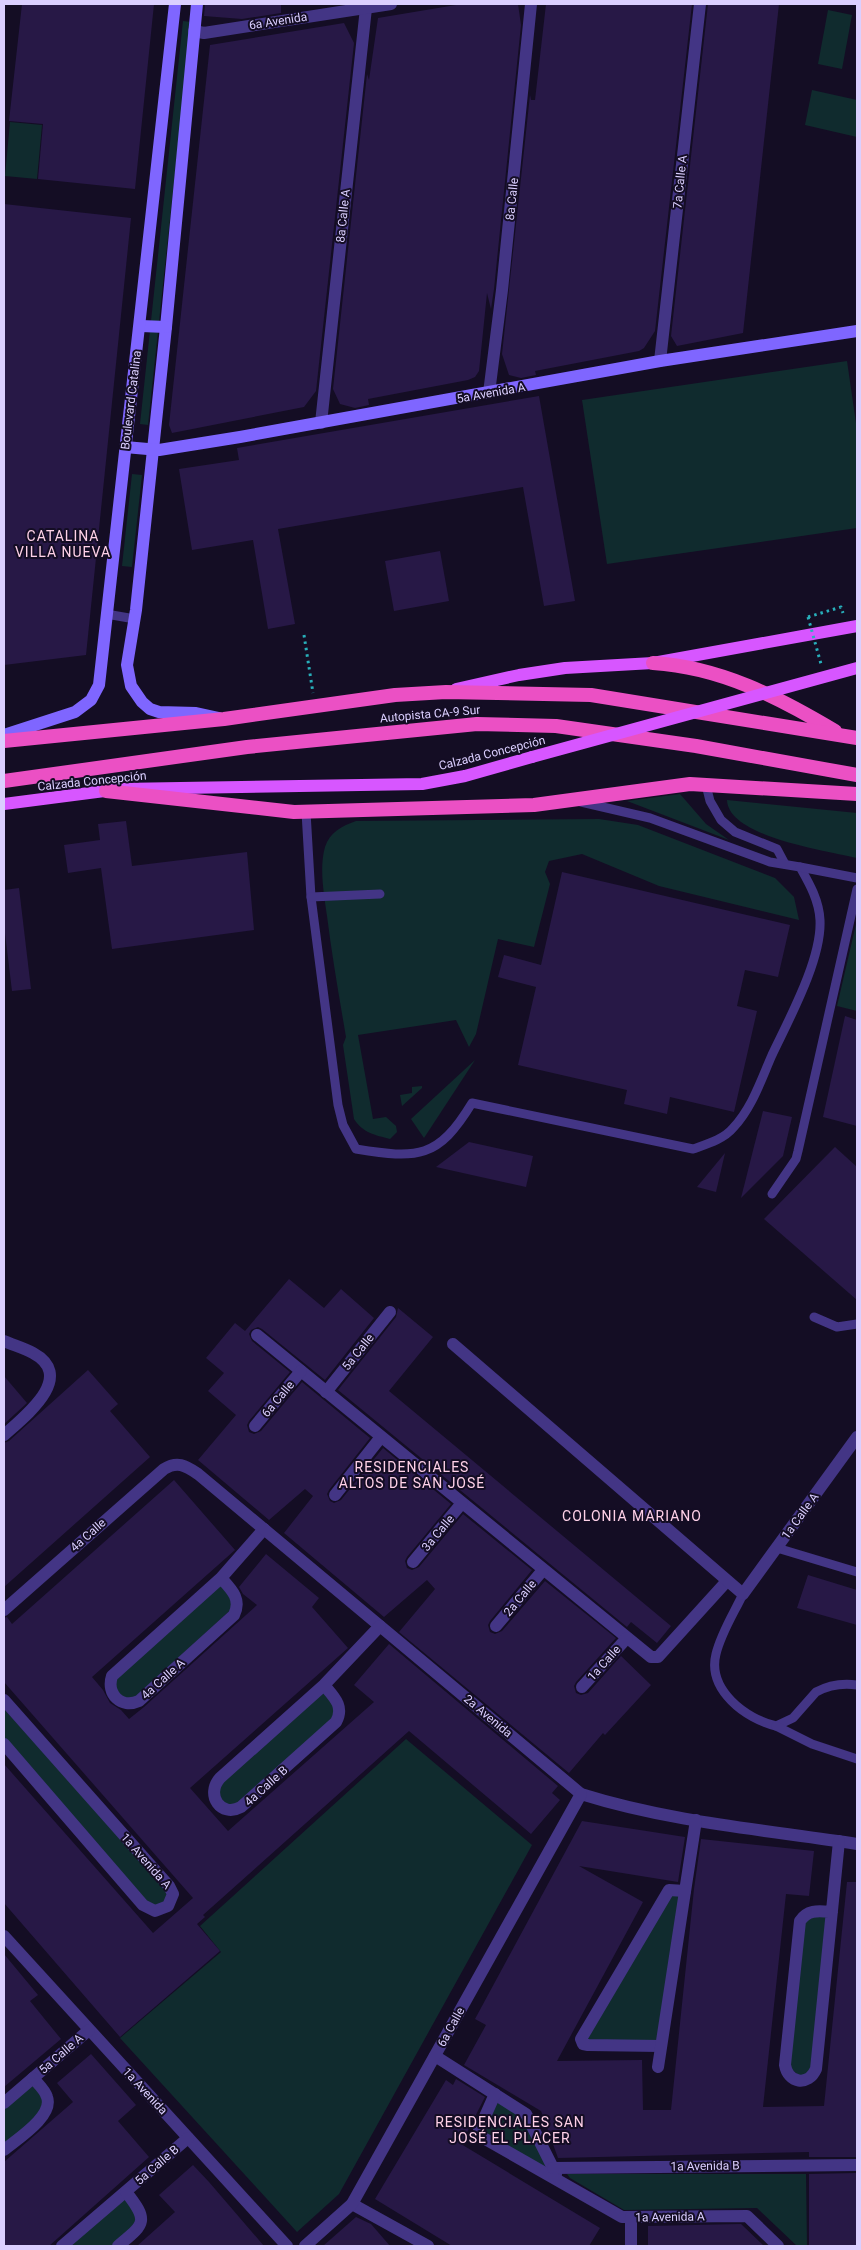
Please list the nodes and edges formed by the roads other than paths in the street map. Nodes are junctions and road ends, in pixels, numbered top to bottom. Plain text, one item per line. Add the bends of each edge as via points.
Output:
1 (175, 4) edge
2 (197, 4) edge
3 (391, 4) edge
4 (531, 4) edge
5 (700, 4) edge
6 (366, 8) junction
7 (194, 31) junction
8 (141, 326) junction
9 (166, 327) junction
10 (857, 331) edge
11 (660, 361) junction
12 (489, 393) junction
13 (321, 423) junction
14 (125, 447) junction
15 (151, 449) junction
16 (106, 614) junction
17 (134, 619) junction
18 (857, 626) edge
19 (653, 662) junction
20 (857, 668) edge
21 (446, 692) junction
22 (224, 719) junction
23 (4, 734) edge
24 (842, 735) junction
25 (857, 738) edge
26 (4, 742) edge
27 (857, 775) edge
28 (4, 780) edge
29 (706, 785) junction
30 (106, 791) junction
31 (857, 794) edge
32 (574, 800) junction
33 (4, 804) edge
34 (306, 812) junction
35 (786, 864) junction
36 (800, 867) junction
37 (857, 878) edge
38 (857, 889) edge
39 (380, 894) dead end
40 (311, 897) junction
41 (772, 1194) dead end
42 (390, 1312) dead end
43 (814, 1317) dead end
44 (857, 1324) edge
45 (257, 1335) dead end
46 (4, 1341) edge
47 (453, 1344) dead end
48 (301, 1371) junction
49 (326, 1392) junction
50 (255, 1426) dead end
51 (4, 1435) edge
52 (857, 1436) edge
53 (381, 1437) junction
54 (175, 1464) joint
55 (335, 1495) dead end
56 (462, 1503) junction
57 (264, 1529) junction
58 (777, 1548) junction
59 (413, 1562) dead end
60 (544, 1570) junction
61 (857, 1572) edge
62 (221, 1578) junction
63 (727, 1581) junction
64 (743, 1594) junction
65 (4, 1610) edge
66 (380, 1626) junction
67 (496, 1626) dead end
68 (627, 1638) junction
69 (324, 1685) junction
70 (857, 1685) edge
71 (582, 1687) dead end
72 (5, 1705) edge
73 (776, 1726) junction
74 (4, 1744) edge
75 (857, 1759) edge
76 (581, 1794) junction
77 (696, 1820) junction
78 (839, 1841) junction
79 (857, 1844) edge
80 (685, 1891) junction
81 (832, 1912) junction
82 (4, 1936) edge
83 (89, 2030) junction
84 (662, 2046) junction
85 (434, 2056) junction
86 (658, 2067) dead end
87 (33, 2078) junction
88 (495, 2094) junction
89 (4, 2103) edge
90 (188, 2138) junction
91 (4, 2150) edge
92 (857, 2165) edge
93 (553, 2168) junction
94 (560, 2182) junction
95 (126, 2192) junction
96 (352, 2204) junction
97 (631, 2217) junction
98 (391, 2226) junction
99 (62, 2246) edge
100 (118, 2246) edge
101 (287, 2246) edge
102 (305, 2246) edge
103 (411, 2246) edge
104 (428, 2246) edge
105 (631, 2246) edge
106 (778, 2246) edge

1 - 8 main road, Boulevard Catalina
2 - 7 main road, Boulevard Catalina
3 - 6 street, 6a Avenida
4 - 12 street, 8a Calle
5 - 11 street, 7a Calle A
6 - 7 street, 6a Avenida via 204,33
6 - 13 street, 8a Calle A
7 - 9 main road, Boulevard Catalina
8 - 9 main road
8 - 14 main road, Boulevard Catalina
9 - 15 main road, Boulevard Catalina
10 - 11 main road, 5a Avenida A
11 - 12 main road, 5a Avenida A
12 - 13 main road, 5a Avenida A
13 - 15 main road, 5a Avenida A
14 - 15 main road, 5a Avenida A
14 - 16 main road, Boulevard Catalina
15 - 17 main road, Boulevard Catalina
16 - 17 lane
16 - 23 main road, Boulevard Catalina via 100,678 92,700 75,712
17 - 22 main road, Boulevard Catalina via 128,670 131,686 142,702 159,712 196,713
18 - 19 main road
19 - 21 main road via 564,668
19 - 24 highway via 679,664 744,683
20 - 30 main road, Calzada Concepción, bridge via 465,776 422,784
21 - 22 highway, Autopista CA-9 Sur via 395,695
21 - 24 highway, Autopista CA-9 Sur via 591,695
22 - 26 highway, Autopista CA-9 Sur
24 - 25 highway, Autopista CA-9 Sur
27 - 28 highway, Autopista CA-9 Sur via 696,746 556,726 477,724 247,747
29 - 31 highway
29 - 32 highway via 690,784
29 - 35 lane via 710,801 722,820 735,832 777,849
30 - 33 main road, Calzada Concepción
30 - 34 highway
32 - 34 highway via 534,805
32 - 35 lane via 650,818 770,862
34 - 40 lane
35 - 36 lane
36 - 37 lane
36 - 40 lane via 815,898 820,920 806,982 748,1108 732,1130 718,1140 693,1149 472,1103 454,1130 434,1148 394,1155 356,1149 343,1125 338,1104
38 - 41 lane via 796,1159
39 - 40 lane
42 - 49 street, 5a Calle
43 - 44 lane via 837,1327
45 - 48 street
46 - 51 street via 33,1353 42,1360 50,1374 43,1397
47 - 63 street
48 - 49 street
48 - 50 street, 6a Calle
49 - 53 street
52 - 58 street, 1a Calle A
53 - 55 street
53 - 56 street
54 - 57 street, 2a Avenida via 184,1465 198,1474
54 - 65 street, 4a Calle via 152,1479
56 - 59 street, 3a Calle
56 - 60 street
57 - 62 street, 4a Calle A
57 - 66 street, 2a Avenida
58 - 61 lane
58 - 64 street, 1a Calle A
60 - 67 street, 2a Calle
60 - 68 street
62 - 62 street, 4a Calle A via 236,1598 234,1615 139,1701 128,1704 116,1699 110,1688 112,1676
63 - 64 street
63 - 68 street via 658,1657 651,1657
64 - 73 lane via 716,1654 716,1675 733,1703 751,1716
66 - 69 street, 4a Calle B
66 - 76 street, 2a Avenida
68 - 71 street, 1a Calle
69 - 69 street, 4a Calle B via 339,1706 336,1722 242,1807 231,1811 219,1806 213,1796 215,1783
70 - 73 lane via 839,1684 816,1692 793,1718
72 - 74 street, 1a Avenida A via 169,1886 173,1894 168,1906 155,1911 143,1905
73 - 75 lane via 812,1744
76 - 77 street, 2a Avenida
76 - 85 street, 6a Calle
77 - 78 street, 2a Avenida
77 - 80 street
78 - 79 street, 2a Avenida
78 - 81 street
80 - 84 street
80 - 84 street via 669,1890 581,2039 588,2045
81 - 81 street via 816,2069 806,2080 796,2080 788,2075 785,2065 800,1921 812,1911
82 - 83 street, 1a Avenida
83 - 87 street, 5a Calle A
83 - 90 street, 1a Avenida
84 - 86 street
85 - 88 street
85 - 96 street, 6a Calle
87 - 89 street, 5a Calle A
87 - 91 street, 5a Calle A via 48,2099 48,2110
88 - 93 street via 526,2114
88 - 94 street, 1a Avenida A via 479,2130 480,2136
90 - 95 street, 5a Calle B
90 - 101 street, 1a Avenida
92 - 93 street, 1a Avenida B
93 - 94 street
94 - 97 street, 1a Avenida A via 622,2217
95 - 99 street, 5a Calle B
95 - 100 street, 5a Calle B via 142,2218 138,2229
96 - 98 street
96 - 102 street, 6a Calle
97 - 105 street
97 - 106 street, 1a Avenida A via 747,2216
98 - 103 street
98 - 104 street

